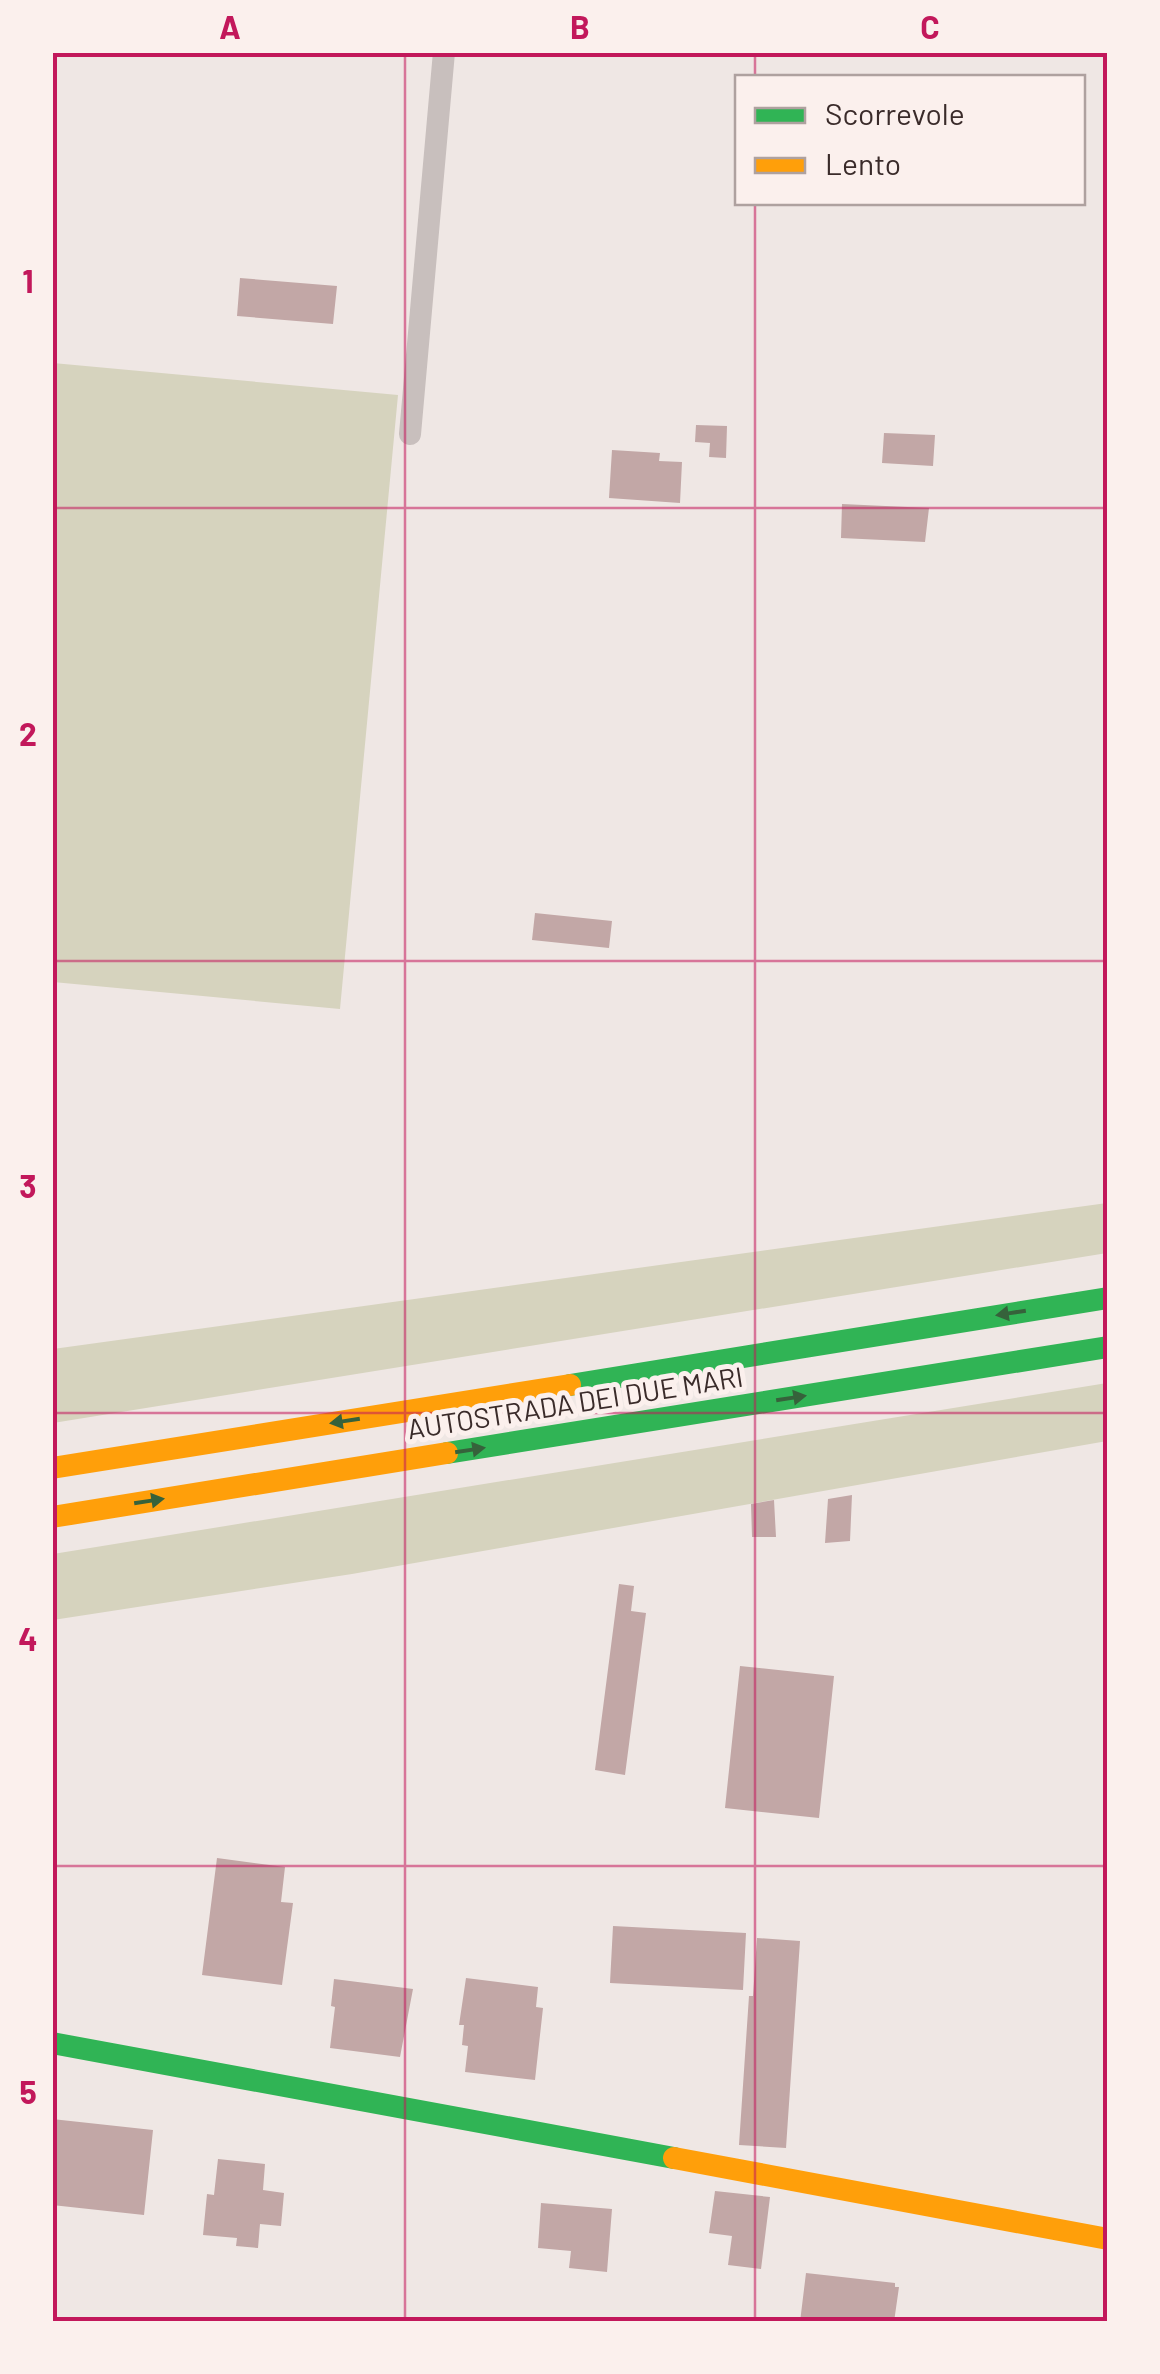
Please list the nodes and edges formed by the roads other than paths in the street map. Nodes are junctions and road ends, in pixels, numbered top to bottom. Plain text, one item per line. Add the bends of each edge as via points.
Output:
1 (444, 52) edge
2 (410, 434) dead end
3 (1108, 1298) edge
4 (1108, 1347) edge
5 (52, 1468) edge
6 (52, 1517) edge
7 (52, 2042) edge
8 (1108, 2239) edge

1 - 2 lane
3 -> 5 main road, AUTOSTRADA DEI DUE MARI
6 -> 4 main road, AUTOSTRADA DEI DUE MARI
7 - 8 main road

